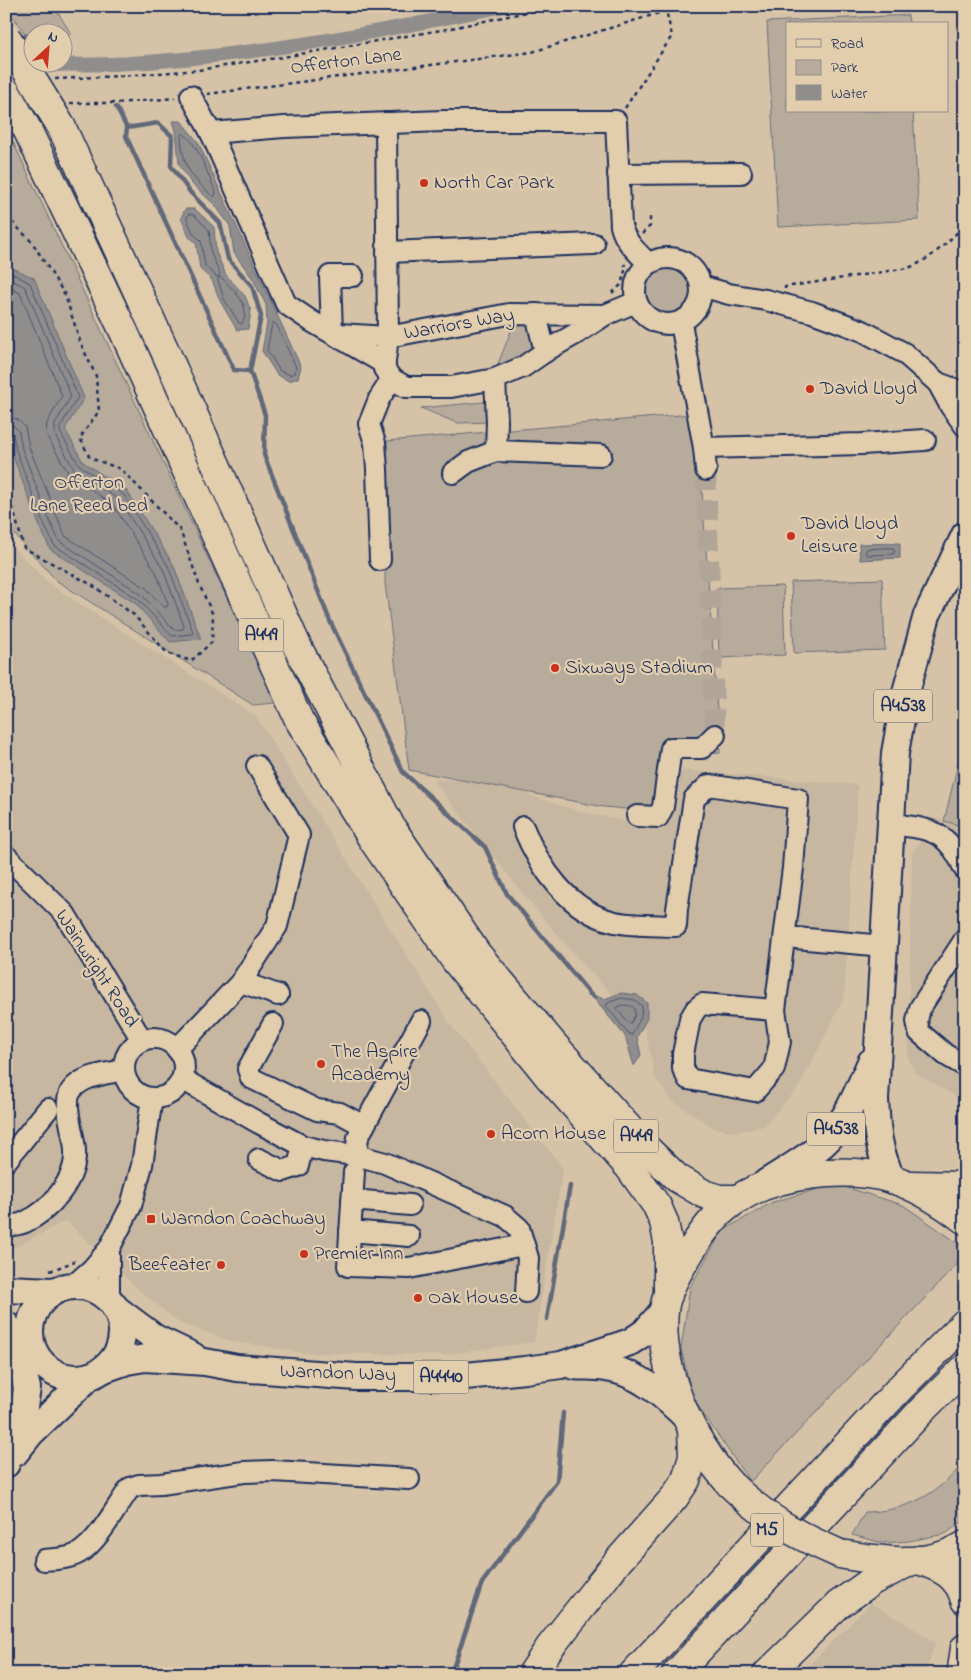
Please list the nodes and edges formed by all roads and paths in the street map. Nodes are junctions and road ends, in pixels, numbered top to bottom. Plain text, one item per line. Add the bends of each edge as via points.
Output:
1 (555, 6) edge
2 (665, 6) edge
3 (682, 6) edge
4 (666, 12) junction
5 (6, 37) edge
6 (54, 78) dead end
7 (6, 92) edge
8 (191, 96) junction
9 (61, 114) junction
10 (616, 121) junction
11 (386, 123) junction
12 (211, 133) junction
13 (741, 173) dead end
14 (618, 174) junction
15 (6, 216) edge
16 (650, 217) dead end
17 (965, 225) edge
18 (594, 244) dead end
19 (630, 244) junction
20 (387, 252) junction
21 (649, 264) junction
22 (352, 276) dead end
23 (701, 286) junction
24 (609, 295) dead end
25 (636, 302) junction
26 (782, 304) junction
27 (536, 314) junction
28 (604, 315) junction
29 (680, 322) junction
30 (332, 332) junction
31 (388, 337) junction
32 (545, 352) junction
33 (389, 372) junction
34 (495, 379) junction
35 (938, 383) junction
36 (965, 393) edge
37 (965, 426) edge
38 (925, 440) dead end
39 (704, 448) junction
40 (496, 451) junction
41 (601, 455) dead end
42 (706, 470) tunnel mouth
43 (454, 473) dead end
44 (6, 484) edge
45 (965, 535) edge
46 (380, 560) dead end
47 (715, 735) dead end
48 (257, 766) dead end
49 (636, 816) dead end
50 (891, 824) junction
51 (523, 827) dead end
52 (6, 856) edge
53 (965, 870) edge
54 (785, 937) junction
55 (965, 939) edge
56 (884, 946) junction
57 (241, 982) junction
58 (278, 995) dead end
59 (775, 1010) junction
60 (421, 1021) dead end
61 (273, 1024) dead end
62 (142, 1040) junction
63 (877, 1046) junction
64 (177, 1049) junction
65 (965, 1066) edge
66 (124, 1070) junction
67 (182, 1079) junction
68 (152, 1098) junction
69 (48, 1109) dead end
70 (364, 1126) junction
71 (303, 1146) junction
72 (258, 1159) dead end
73 (6, 1161) edge
74 (355, 1164) junction
75 (900, 1182) junction
76 (762, 1185) junction
77 (965, 1186) edge
78 (736, 1199) junction
79 (352, 1200) junction
80 (410, 1205) dead end
81 (965, 1220) edge
82 (6, 1226) edge
83 (350, 1231) junction
84 (409, 1236) dead end
85 (523, 1245) junction
86 (109, 1249) junction
87 (79, 1259) dead end
88 (58, 1282) junction
89 (6, 1289) edge
90 (526, 1292) dead end
91 (6, 1302) edge
92 (666, 1302) junction
93 (112, 1304) junction
94 (965, 1323) edge
95 (18, 1329) edge
96 (38, 1359) junction
97 (205, 1362) junction
98 (561, 1365) junction
99 (965, 1368) edge
100 (97, 1373) junction
101 (689, 1422) junction
102 (32, 1433) junction
103 (6, 1464) edge
104 (409, 1479) dead end
105 (965, 1545) edge
106 (44, 1560) dead end
107 (914, 1561) junction
108 (965, 1600) edge
109 (532, 1674) edge
110 (633, 1674) edge
111 (676, 1674) edge
112 (767, 1674) edge

1 - 6 path via 447,29 198,70
2 - 4 path
3 - 4 path, Offerton Lane
4 - 8 path, Offerton Lane via 532,52
4 - 10 path via 672,36
5 - 9 highway, A449, bridge
7 - 92 highway, A449, bridge via 27,129 124,332 299,720 373,840 455,960 657,1206 668,1242
8 - 9 path, Offerton Lane via 117,103
8 - 12 street
9 - 78 highway, A449 via 297,646 391,827 477,954 650,1152 677,1178 704,1194
10 - 11 street
10 - 14 street
11 - 12 street
11 - 20 street
12 - 30 street via 286,304
13 - 14 street
14 - 19 street via 622,226
15 - 44 path via 32,242 65,295 81,344 96,376 99,411 80,438 90,458 121,469 180,530 213,615 212,642 191,661 167,653 134,615 92,585 24,548
16 - 19 path via 650,226
17 - 26 path via 921,263 908,268 785,287
18 - 20 street
19 - 21 street
19 - 24 path via 618,253 626,267 621,285
20 - 31 street
21 - 23 street via 659,259 681,260 697,275
21 - 25 street via 635,285
22 - 30 street via 330,276
23 - 26 street
23 - 29 street via 702,295 695,312
25 - 28 street, Warriors Way
25 - 29 street via 645,315 658,323
26 - 35 street via 864,331 904,353
27 - 28 street, Warriors Way
27 - 31 street, Warriors Way via 510,314
27 - 32 street
28 - 32 street, Warriors Way
29 - 39 street
30 - 31 street
30 - 33 street
31 - 33 street, Warriors Way
32 - 34 street, Warriors Way
33 - 34 street, Warriors Way via 406,387 451,387
33 - 46 street, Warriors Way via 369,424 375,443
34 - 40 street
35 - 36 street
35 - 37 street
38 - 39 street
39 - 42 street
40 - 41 street
40 - 43 street via 468,462
45 - 50 main road, A4538 via 927,615 906,692 895,753
47 - 49 street via 702,748 671,748 663,807 658,817
48 - 57 street via 299,835 276,926
50 - 53 street via 924,828 939,834 959,856
50 - 56 main road, A4538
51 - 54 street via 543,868 575,902 617,922 676,926 694,799 709,785 798,799
52 - 62 street, Wainwright Road via 65,914
54 - 56 street
54 - 59 street
55 - 65 street via 920,1008 917,1021 919,1032
56 - 63 main road, A4538
57 - 58 street
57 - 64 street
59 - 59 street via 780,1042 774,1069 755,1091 688,1079 683,1069 683,1054 690,1019 702,1004
60 - 70 street
61 - 70 street via 248,1069 251,1078 317,1110 340,1113
62 - 64 street, Wainwright Road via 161,1039
62 - 66 street, Wainwright Road via 128,1052
63 - 75 main road, A4538 via 877,1138 883,1160
63 - 76 main road, A4538 via 842,1121 824,1144
64 - 67 street via 184,1063
66 - 68 street via 135,1092
66 - 82 street via 93,1076 70,1092 68,1107 76,1152 74,1172 46,1208 25,1223
67 - 68 street via 170,1094
67 - 71 street
68 - 86 street via 142,1165 131,1206
69 - 73 street
70 - 74 street via 358,1136
71 - 72 street via 298,1166 283,1171
71 - 74 street
74 - 79 street
74 - 85 street via 384,1163 506,1216 519,1228
75 - 76 highway via 857,1173 837,1173
75 - 77 highway
75 - 81 highway
76 - 78 highway
78 - 92 highway via 699,1237
79 - 80 street
79 - 83 street
83 - 84 street
83 - 85 street via 348,1266 409,1268
85 - 90 street via 529,1265
86 - 88 street via 92,1269
86 - 93 street
87 - 88 path
88 - 89 main road
88 - 93 main road via 92,1288
88 - 95 main road via 36,1308 32,1318
91 - 95 main road via 19,1312
92 - 98 main road, Warndon Way / A4440 via 645,1332 630,1342
92 - 101 highway via 664,1328 670,1372
93 - 97 main road, Warndon Way / A4440 via 154,1338
93 - 100 main road via 121,1324 121,1340 115,1356
94 - 110 highway, M5
95 - 96 main road
95 - 103 main road via 11,1332 26,1388 23,1413
96 - 100 main road via 61,1376 75,1379
96 - 102 main road, A4440 via 41,1400
97 - 98 main road, Warndon Way / A4440 via 237,1368 356,1377 456,1376
97 - 100 main road, Warndon Way / A4440 via 145,1358 126,1361
98 - 101 main road, Warndon Way / A4440 via 606,1368 629,1374 661,1394
99 - 111 highway, M5
100 - 102 main road, A4440
101 - 107 highway, bridge via 730,1484 783,1526 840,1554
101 - 109 highway via 693,1457 686,1480 550,1647
102 - 103 main road, A4440
104 - 106 street via 273,1471 139,1485 130,1488 94,1539 78,1553
105 - 107 highway via 942,1555
107 - 108 highway via 938,1567 952,1577
107 - 112 highway via 872,1581 838,1605

